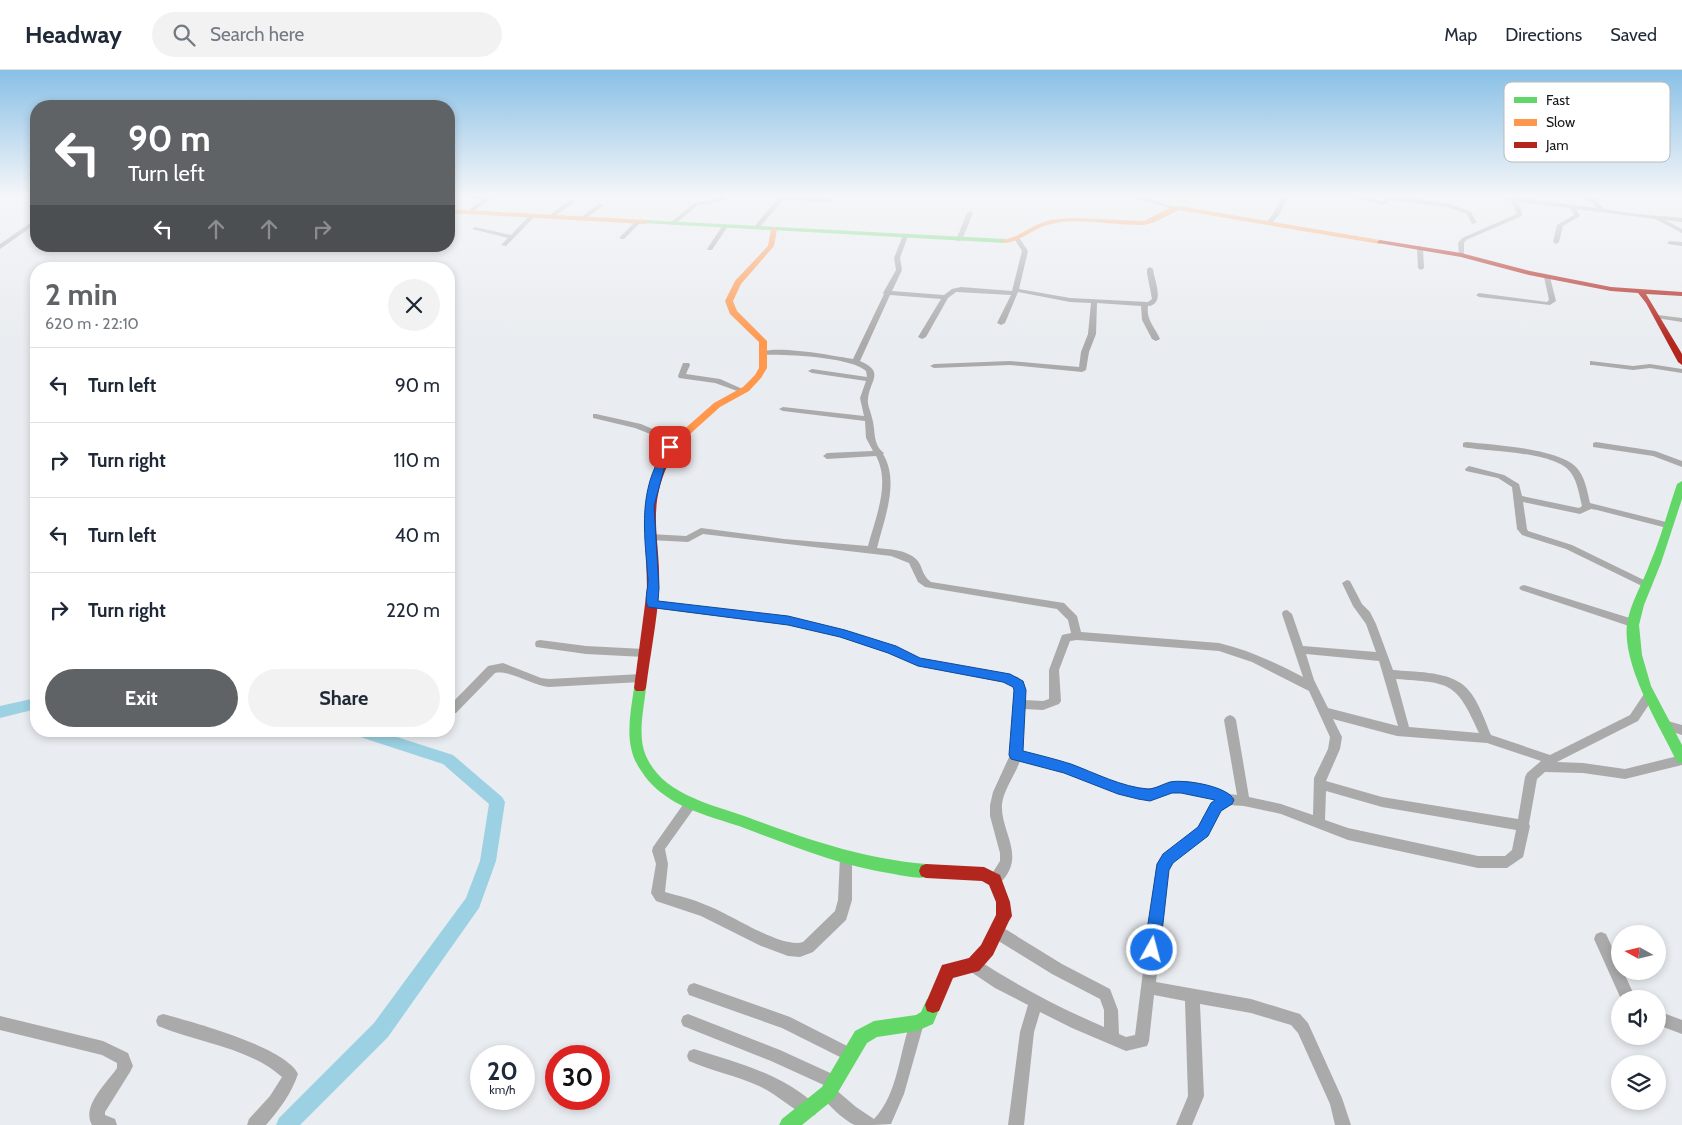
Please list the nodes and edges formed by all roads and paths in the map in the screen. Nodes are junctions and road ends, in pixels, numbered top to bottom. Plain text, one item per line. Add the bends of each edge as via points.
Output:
1 (712, 245) edge
2 (771, 245) edge
3 (902, 245) edge
4 (1021, 245) edge
5 (1402, 245) edge
6 (1461, 245) edge
7 (1420, 248) junction
8 (710, 249) dead end
9 (1461, 255) junction
10 (1421, 268) dead end
11 (1150, 269) dead end
12 (1547, 277) junction
13 (1016, 292) junction
14 (1641, 292) junction
15 (886, 293) junction
16 (1682, 294) edge
17 (1478, 295) dead end
18 (945, 296) junction
19 (1094, 302) junction
20 (1145, 304) junction
21 (1658, 317) junction
22 (1682, 320) edge
23 (1001, 322) dead end
24 (922, 336) dead end
25 (1156, 338) dead end
26 (763, 353) junction
27 (856, 362) junction
28 (1682, 362) edge
29 (1593, 363) dead end
30 (686, 365) dead end
31 (934, 366) dead end
32 (812, 371) dead end
33 (1682, 371) edge
34 (871, 380) junction
35 (743, 391) junction
36 (783, 409) dead end
37 (596, 416) dead end
38 (869, 419) junction
39 (676, 440) junction
40 (1466, 445) dead end
41 (1596, 445) dead end
42 (880, 453) junction
43 (827, 456) dead end
44 (1682, 464) edge
45 (1469, 469) dead end
46 (1682, 484) edge
47 (1519, 498) junction
48 (1587, 508) junction
49 (1667, 525) junction
50 (650, 537) junction
51 (872, 550) junction
52 (1347, 583) dead end
53 (1647, 585) junction
54 (1524, 588) dead end
55 (652, 604) junction
56 (1287, 614) dead end
57 (1632, 622) junction
58 (1077, 636) junction
59 (540, 644) dead end
60 (1298, 649) junction
61 (644, 653) junction
62 (1382, 656) junction
63 (1389, 674) junction
64 (641, 678) junction
65 (1313, 688) junction
66 (1648, 697) junction
67 (1019, 704) junction
68 (455, 707) edge
69 (1325, 712) junction
70 (1230, 720) dead end
71 (1664, 725) junction
72 (1682, 730) edge
73 (1405, 732) junction
74 (1487, 738) junction
75 (1016, 755) junction
76 (1682, 759) edge
77 (1547, 764) junction
78 (1319, 784) junction
79 (1227, 800) junction
80 (1244, 801) junction
81 (691, 803) junction
82 (1319, 823) junction
83 (1524, 826) junction
84 (846, 857) junction
85 (995, 880) junction
86 (997, 932) junction
87 (1600, 939) dead end
88 (974, 965) junction
89 (1147, 987) junction
90 (694, 990) dead end
91 (1625, 990) edge
92 (1192, 996) junction
93 (1036, 1001) junction
94 (163, 1020) dead end
95 (688, 1021) dead end
96 (1666, 1021) edge
97 (917, 1022) junction
98 (0, 1023) edge
99 (1682, 1027) edge
100 (1112, 1038) junction
101 (850, 1055) junction
102 (694, 1056) dead end
103 (831, 1087) junction
104 (809, 1110) junction
105 (109, 1125) edge
106 (254, 1125) edge
107 (788, 1125) edge
108 (869, 1125) edge
109 (879, 1125) edge
110 (1016, 1125) edge
111 (1184, 1125) edge
112 (1343, 1125) edge

1 - 8 street
2 - 26 street via 738,283 729,301 733,312 763,342
3 - 15 street via 897,258 899,270
4 - 13 street via 1025,252
5 - 7 street
6 - 9 street
7 - 9 street
7 - 10 street
9 - 12 street
11 - 20 street via 1155,299 1153,303
12 - 14 street
12 - 17 street via 1553,301 1548,304
13 - 18 street via 958,289
13 - 19 street
13 - 23 street
14 - 16 street
14 - 21 street
15 - 18 street
15 - 27 street
18 - 24 street
19 - 20 street
19 - 31 street via 1092,334 1082,370 979,362
20 - 25 street via 1143,317
21 - 22 street
21 - 28 street
26 - 27 street via 796,352
26 - 35 street via 763,368
27 - 34 street via 863,364
29 - 33 street
30 - 35 street via 682,376 717,381
32 - 34 street
34 - 38 street via 863,396
35 - 39 street via 717,406
36 - 38 street
37 - 39 street via 645,428
38 - 42 street via 871,440
39 - 50 street via 652,488
40 - 48 street via 1552,458 1566,464 1576,473
41 - 44 street via 1655,454
42 - 43 street
42 - 51 street via 886,467 886,478
45 - 47 street via 1507,479 1516,486
46 - 49 street
47 - 48 street via 1572,510
47 - 53 street via 1525,533 1569,547
48 - 49 street via 1597,507
49 - 53 street
50 - 51 street via 688,539 701,530
50 - 55 street
51 - 58 street via 909,558 921,580 928,585 1060,606 1073,619
52 - 62 street via 1371,624
53 - 57 street
54 - 57 street
55 - 61 street
55 - 67 street via 788,621 841,633 918,662 1006,677 1019,684
56 - 60 street
57 - 66 street via 1635,658
58 - 65 street via 1219,647 1268,664
58 - 67 street via 1066,638 1054,670 1055,701 1041,705
59 - 61 street
60 - 62 street
60 - 65 street
61 - 64 street
62 - 63 street
63 - 73 street
63 - 74 street via 1445,681 1459,688
64 - 68 street via 549,683 497,667
64 - 81 street via 636,739 638,755 665,788
65 - 69 street
66 - 71 street
66 - 77 street via 1634,718
67 - 75 street
69 - 73 street
69 - 78 street via 1336,738
70 - 80 street
71 - 72 street
71 - 76 street
73 - 74 street
74 - 77 street
75 - 79 street via 1138,793 1150,795 1181,787 1212,792
75 - 85 street via 996,803 997,824 1008,862 1004,872
76 - 77 street via 1624,774
77 - 83 street via 1531,777
78 - 82 street
78 - 83 street via 1382,802
79 - 80 street
79 - 89 street via 1216,807 1203,832 1168,858 1162,868
80 - 82 street via 1281,809
81 - 84 street
81 - 84 street via 659,846 662,864 658,893 661,897 704,910 788,949 808,947 841,915 846,900
82 - 83 street via 1348,834 1478,862 1507,862 1518,853
84 - 85 street via 899,870 984,874
85 - 86 street via 1004,916
86 - 88 street
86 - 100 street via 1105,994 1111,1010
87 - 91 street
88 - 93 street via 1000,984
88 - 97 street via 948,971 927,1018
89 - 92 street
89 - 100 street via 1142,1042 1126,1044
90 - 101 street via 786,1022
92 - 111 street via 1196,1096
92 - 112 street via 1251,1006 1295,1019 1303,1028 1330,1086
93 - 100 street
93 - 110 street via 1026,1032
94 - 106 street via 232,1043 283,1066 290,1074 279,1100
95 - 103 street via 775,1055
96 - 99 street
97 - 101 street via 874,1029 861,1037
97 - 109 street via 895,1097 884,1123
98 - 105 street via 103,1048 119,1055 125,1066 96,1113 97,1118
101 - 103 street
102 - 104 street via 762,1079
103 - 104 street
103 - 108 street via 850,1113
104 - 107 street

